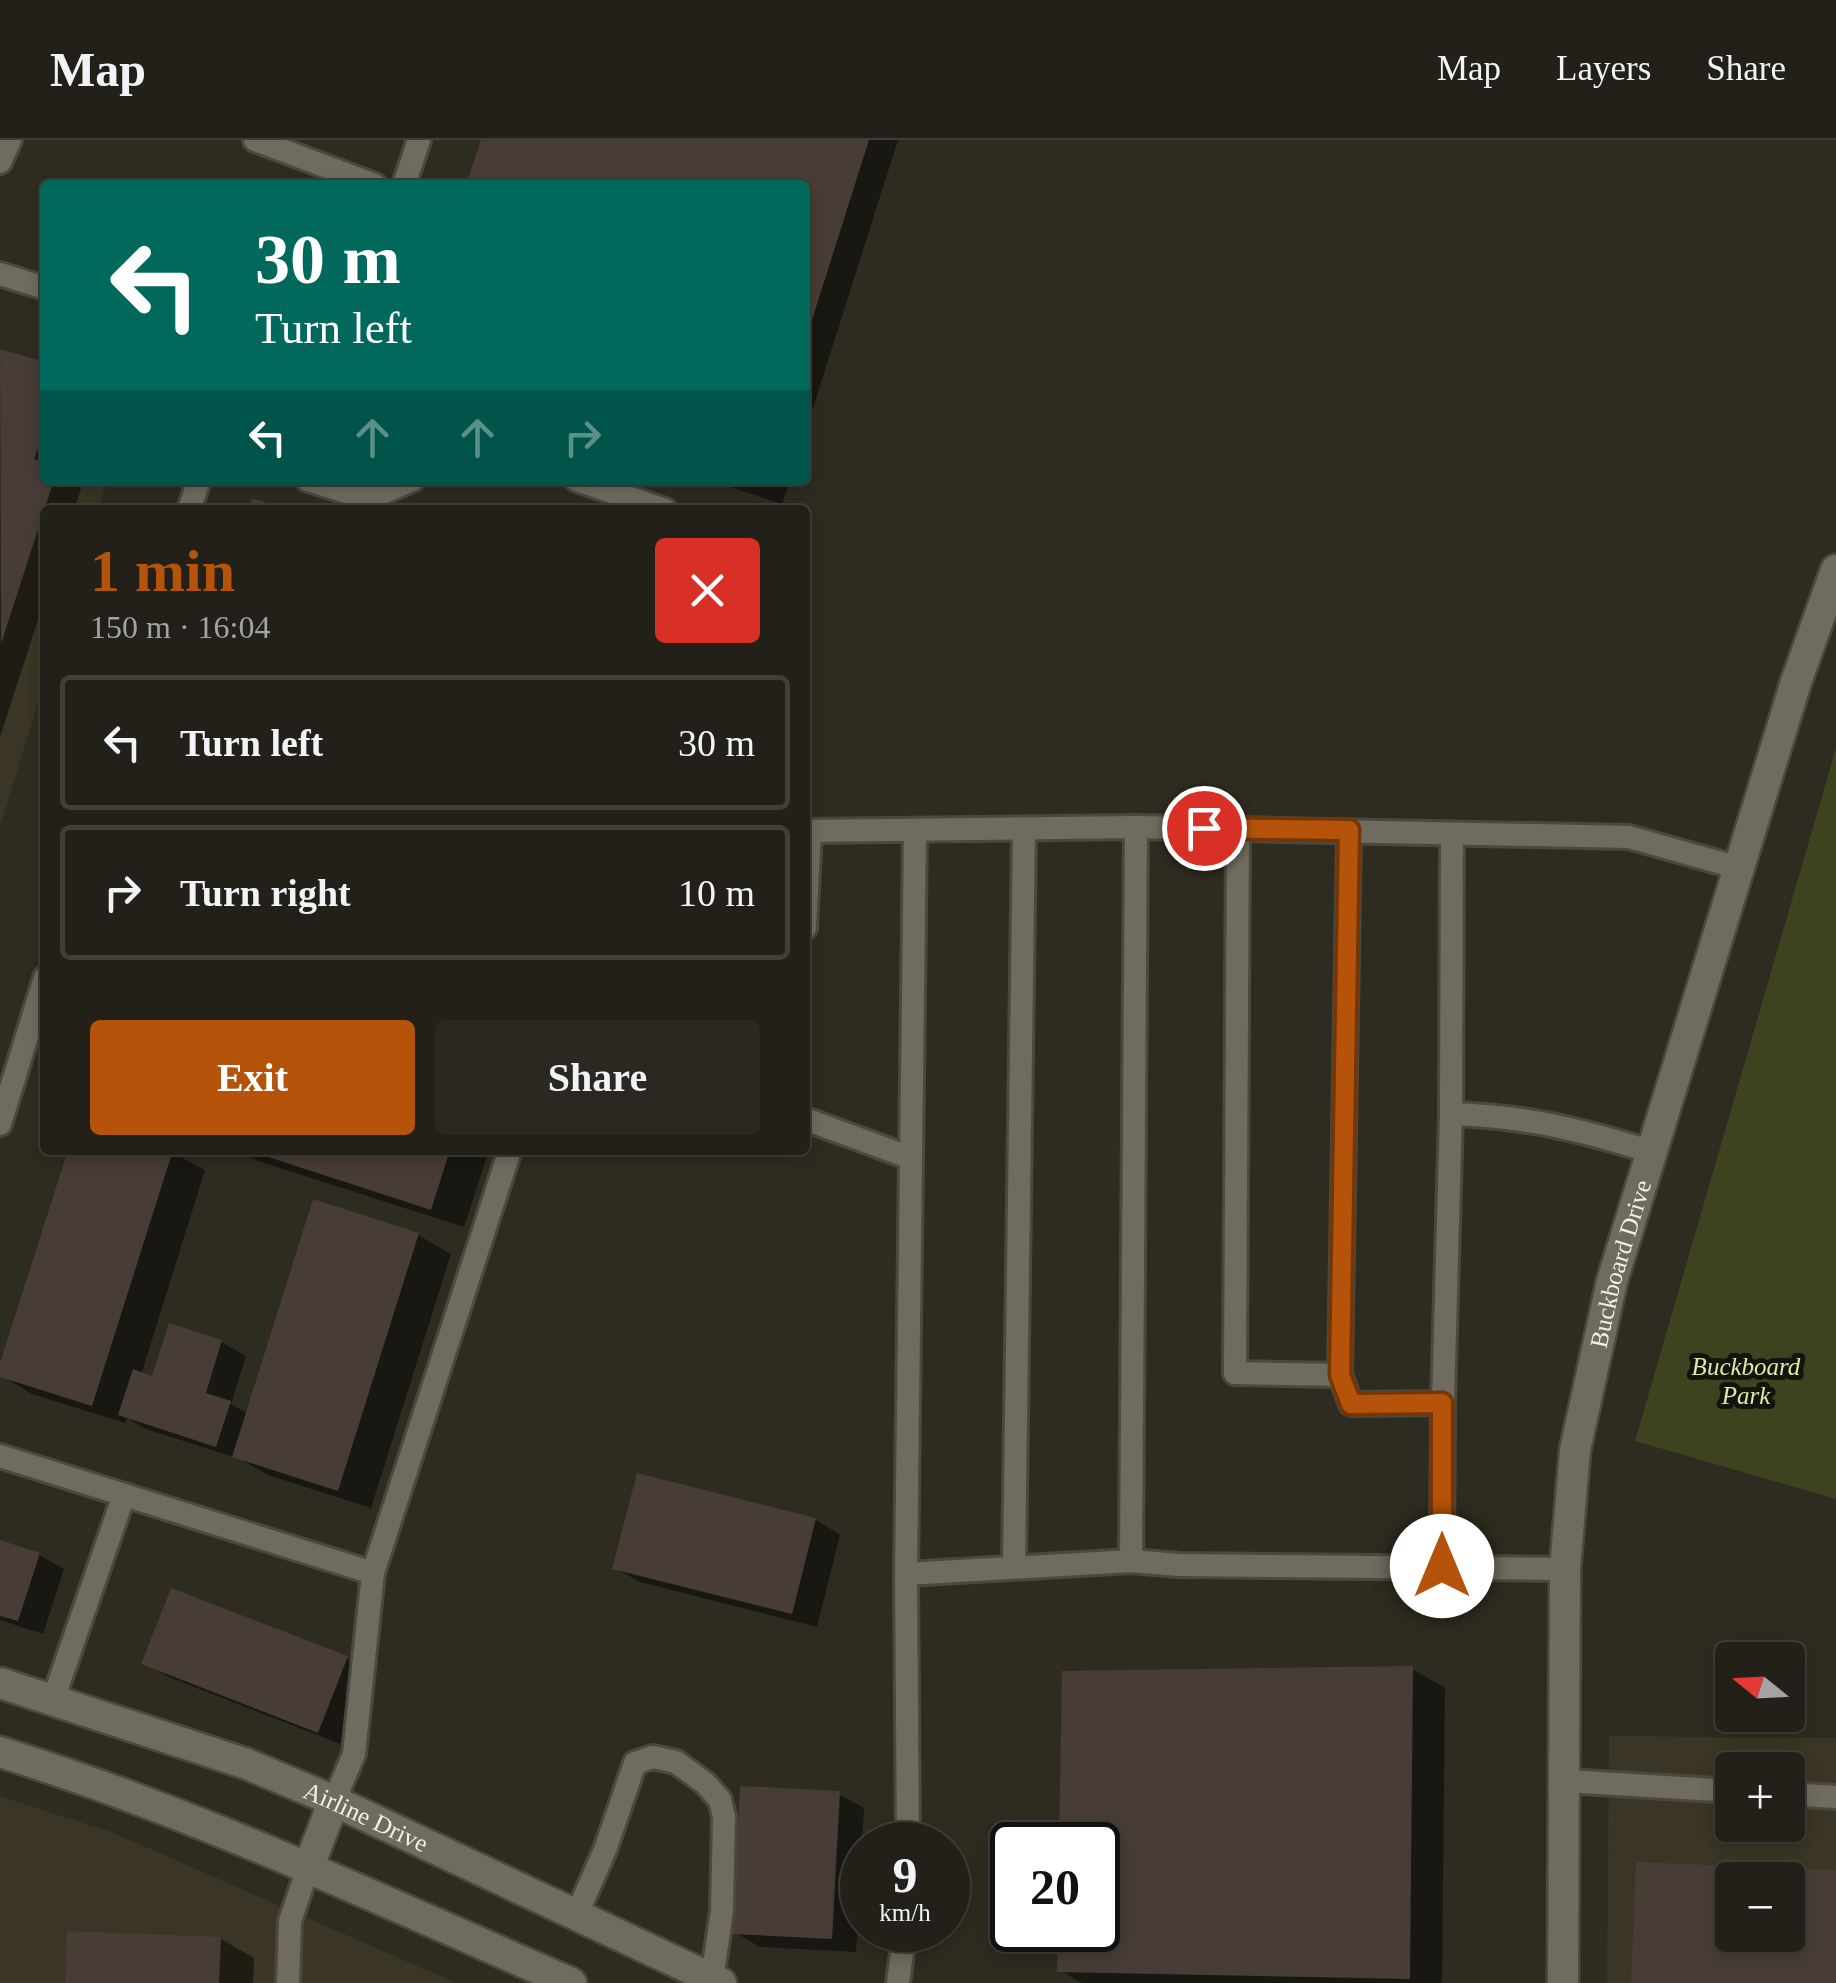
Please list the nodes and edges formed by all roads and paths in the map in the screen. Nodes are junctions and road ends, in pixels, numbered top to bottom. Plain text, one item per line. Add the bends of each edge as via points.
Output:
1 (10, 140) edge
2 (256, 140) edge
3 (419, 140) edge
4 (0, 162) edge
5 (362, 180) edge
6 (406, 180) edge
7 (0, 274) edge
8 (40, 286) edge
9 (325, 485) edge
10 (400, 485) edge
11 (591, 485) edge
12 (651, 505) edge
13 (1836, 570) edge
14 (1136, 827) junction
15 (1238, 828) junction
16 (1024, 829) junction
17 (915, 830) junction
18 (1349, 830) junction
19 (810, 831) edge
20 (1452, 834) junction
21 (1739, 868) junction
22 (40, 994) edge
23 (1451, 1114) junction
24 (810, 1121) edge
25 (0, 1124) edge
26 (1652, 1152) junction
27 (508, 1155) edge
28 (910, 1158) junction
29 (1340, 1375) junction
30 (1442, 1403) junction
31 (0, 1456) edge
32 (124, 1495) junction
33 (1130, 1560) junction
34 (1442, 1566) junction
35 (1014, 1567) junction
36 (1565, 1568) junction
37 (373, 1573) junction
38 (906, 1574) junction
39 (0, 1683) edge
40 (54, 1700) junction
41 (0, 1752) edge
42 (1566, 1781) junction
43 (1715, 1790) edge
44 (1805, 1795) edge
45 (1836, 1797) edge
46 (334, 1801) junction
47 (908, 1822) edge
48 (308, 1868) junction
49 (576, 1916) junction
50 (902, 1952) edge
51 (717, 1981) edge
52 (288, 1983) edge
53 (571, 1983) edge
54 (898, 1983) edge
55 (1564, 1983) edge

1 - 4 lane
2 - 5 lane
3 - 6 lane
7 - 8 lane
9 - 10 lane via 370,498
11 - 12 lane
13 - 21 main road, Buckboard Drive
14 - 15 lane
14 - 16 lane
14 - 33 lane
15 - 18 lane
15 - 29 lane via 1235,1374
16 - 17 lane
16 - 35 lane
17 - 19 lane
17 - 28 lane
18 - 20 lane
18 - 29 lane
20 - 21 lane via 1628,837
20 - 23 lane
21 - 26 main road, Buckboard Drive
22 - 25 lane
23 - 26 lane via 1505,1116
23 - 30 lane
24 - 28 lane
26 - 36 main road, Buckboard Drive via 1612,1281 1575,1450
27 - 37 lane
28 - 38 lane
29 - 30 lane via 1351,1404
30 - 34 lane
31 - 32 lane
32 - 37 lane
32 - 40 lane
33 - 34 lane
33 - 35 lane
34 - 36 lane
35 - 38 lane
36 - 42 main road, Buckboard Drive
37 - 46 lane via 354,1754
38 - 47 lane
39 - 40 main road, Airline Drive
40 - 46 main road, Airline Drive
41 - 48 main road via 86,1778
42 - 43 lane
42 - 55 main road, Buckboard Drive
44 - 45 lane
46 - 48 main road
46 - 49 main road, Airline Drive
48 - 52 lane via 290,1921
48 - 53 main road
49 - 51 main road, Airline Drive
49 - 51 lane via 636,1762 676,1762 714,1792 724,1817
50 - 54 lane

